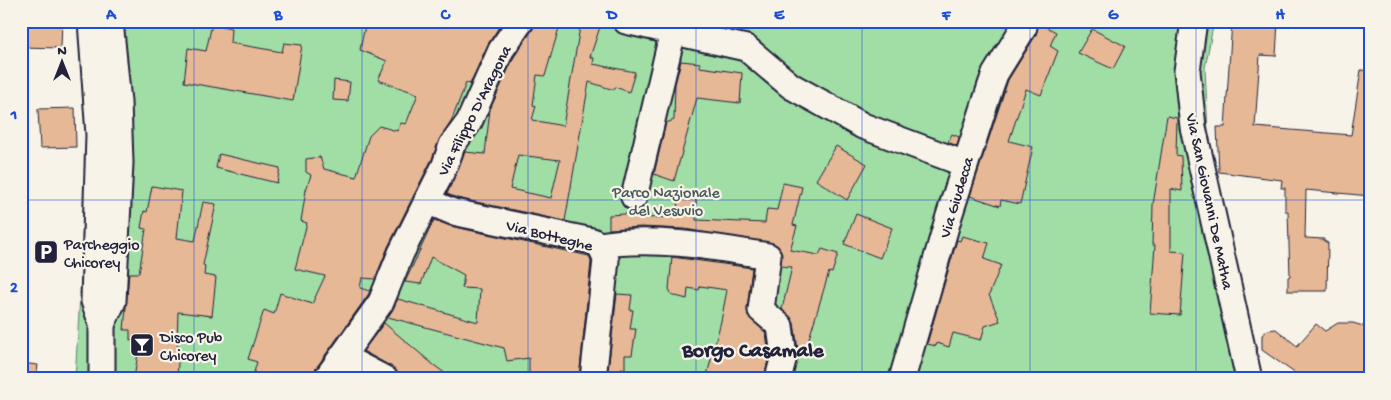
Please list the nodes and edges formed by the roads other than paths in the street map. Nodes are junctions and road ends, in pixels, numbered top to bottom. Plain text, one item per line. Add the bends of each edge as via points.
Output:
1 (91, 21) edge
2 (110, 21) edge
3 (522, 21) edge
4 (626, 21) edge
5 (1024, 21) edge
6 (1194, 21) edge
7 (673, 31) junction
8 (965, 164) junction
9 (634, 197) dead end
10 (427, 201) junction
11 (599, 245) junction
12 (102, 324) junction
13 (342, 357) junction
14 (102, 379) edge
15 (326, 379) edge
16 (385, 379) edge
17 (594, 379) edge
18 (778, 379) edge
19 (902, 379) edge
20 (1249, 379) edge

1 - 12 street via 100,135 94,300
2 - 12 street via 120,163 113,302
3 - 10 street, Via Filippo D'Aragona via 501,50 469,122 452,145
4 - 7 street
5 - 8 street, Via Giudecca via 1024,27 995,74
6 - 20 street, Via San Giovanni De Matha via 1187,71 1194,126
7 - 8 street via 746,48 791,86 863,126
7 - 9 street
8 - 19 street, Via Giudecca
10 - 11 street, Via Botteghe via 453,212
10 - 13 street, Via Filippo D'Aragona via 381,302
11 - 17 street, Via Botteghe via 606,260
11 - 18 street via 616,242 678,244 768,256 761,310 780,326 784,356
12 - 14 street
13 - 15 street, Via Filippo D'Aragona
13 - 16 street

